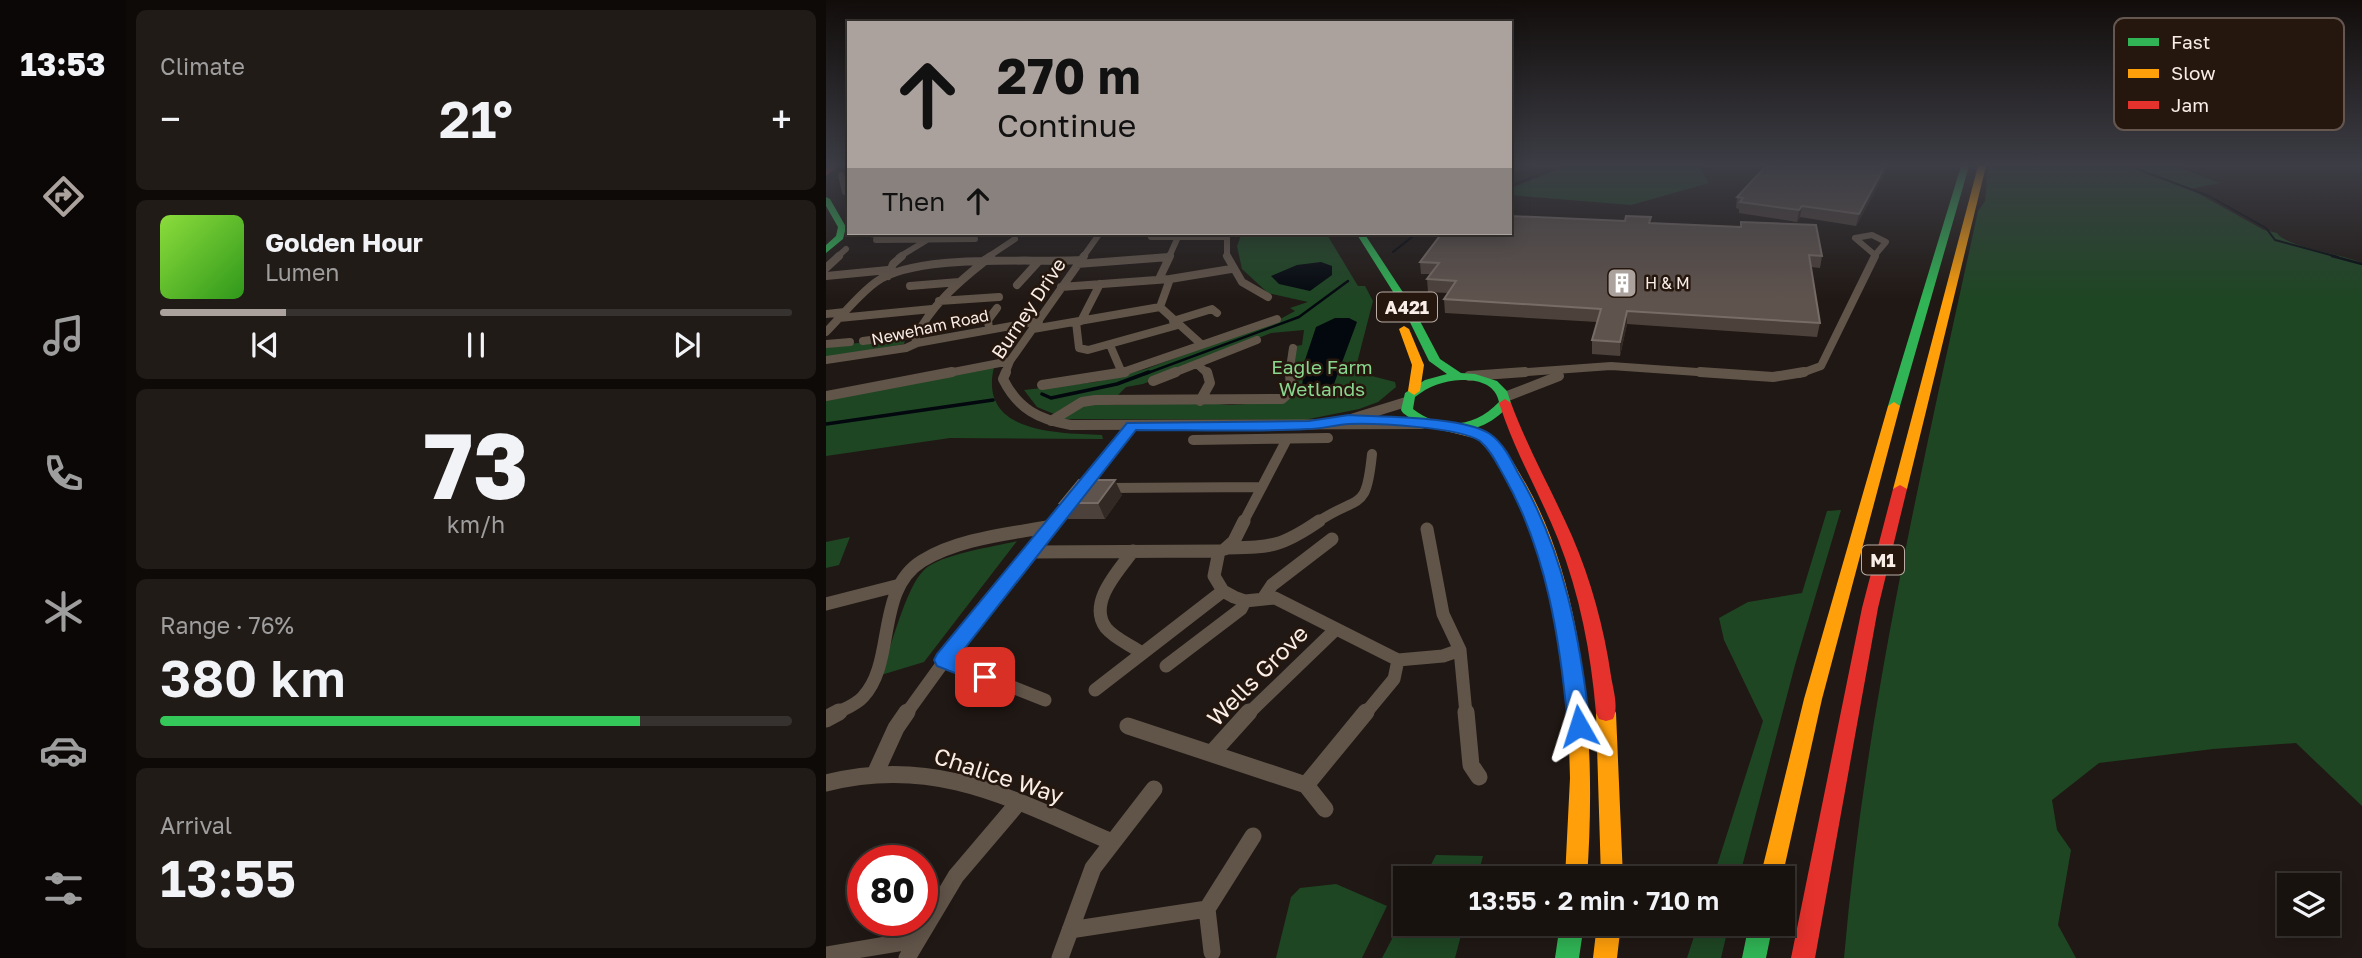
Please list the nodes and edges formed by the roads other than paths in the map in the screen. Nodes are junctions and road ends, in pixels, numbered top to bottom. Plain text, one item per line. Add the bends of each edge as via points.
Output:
1 (832, 211) edge
2 (1952, 211) edge
3 (1971, 211) edge
4 (885, 235) edge
5 (976, 235) edge
6 (1099, 235) edge
7 (1349, 235) edge
8 (1361, 235) edge
9 (895, 236) dead end
10 (1152, 237) dead end
11 (1178, 237) junction
12 (928, 238) junction
13 (1054, 238) dead end
14 (1003, 239) dead end
15 (1015, 239) junction
16 (876, 240) dead end
17 (846, 249) dead end
18 (826, 250) edge
19 (1875, 255) junction
20 (1169, 257) junction
21 (984, 261) junction
22 (1039, 261) junction
23 (1079, 262) junction
24 (826, 268) edge
25 (1231, 269) junction
26 (888, 273) junction
27 (826, 276) edge
28 (1159, 279) junction
29 (1170, 279) junction
30 (960, 282) junction
31 (1100, 284) junction
32 (1017, 285) dead end
33 (910, 286) dead end
34 (1061, 287) junction
35 (999, 297) dead end
36 (1268, 297) dead end
37 (939, 302) junction
38 (1160, 307) junction
39 (997, 308) dead end
40 (932, 309) junction
41 (1217, 313) dead end
42 (826, 314) edge
43 (842, 315) junction
44 (1277, 319) dead end
45 (1078, 321) junction
46 (1176, 323) junction
47 (1036, 325) junction
48 (989, 329) junction
49 (826, 332) edge
50 (917, 338) junction
51 (1257, 340) dead end
52 (863, 341) dead end
53 (850, 342) dead end
54 (826, 344) edge
55 (1201, 344) junction
56 (1110, 345) junction
57 (1293, 348) dead end
58 (826, 360) edge
59 (1010, 361) junction
60 (1197, 364) junction
61 (1571, 371) junction
62 (1122, 373) junction
63 (1464, 376) junction
64 (1153, 381) dead end
65 (1042, 385) dead end
66 (826, 396) edge
67 (1410, 397) junction
68 (1505, 400) junction
69 (1200, 401) junction
70 (1349, 420) junction
71 (1051, 421) junction
72 (1422, 424) junction
73 (1132, 426) junction
74 (1451, 428) junction
75 (1328, 438) dead end
76 (1287, 439) junction
77 (1194, 440) dead end
78 (1372, 454) dead end
79 (1262, 487) junction
80 (1081, 488) junction
81 (1052, 526) junction
82 (1427, 529) dead end
83 (1332, 539) dead end
84 (1223, 550) junction
85 (1133, 551) junction
86 (1030, 552) junction
87 (900, 585) junction
88 (1223, 591) junction
89 (1264, 597) junction
90 (1245, 601) junction
91 (826, 604) edge
92 (1336, 629) junction
93 (1460, 650) junction
94 (1142, 653) junction
95 (944, 660) junction
96 (1398, 660) junction
97 (1166, 666) dead end
98 (1095, 690) dead end
99 (1045, 700) dead end
100 (826, 719) edge
101 (1128, 726) dead end
102 (1212, 753) junction
103 (875, 774) junction
104 (1479, 777) dead end
105 (826, 783) edge
106 (1306, 785) junction
107 (1153, 789) dead end
108 (1018, 803) junction
109 (1325, 809) dead end
110 (1252, 836) dead end
111 (1112, 842) junction
112 (1576, 866) edge
113 (1612, 866) edge
114 (1773, 866) edge
115 (1207, 909) junction
116 (1070, 930) junction
117 (1570, 936) edge
118 (1608, 936) edge
119 (1759, 936) edge
120 (916, 940) junction
121 (1212, 952) dead end
122 (826, 955) edge
123 (907, 958) edge
124 (1060, 958) edge
125 (1567, 958) edge
126 (1605, 958) edge
127 (1754, 958) edge
128 (1803, 958) edge

1 - 18 main road via 842,227
2 - 114 main road, M1 via 1843,586 1793,772
3 - 128 main road, M1 via 1870,608
4 - 9 street
5 - 12 street
6 - 23 street, Burney Drive
7 - 67 main road, A421 via 1415,351 1418,365
8 - 63 main road, A421 via 1435,361
10 - 11 street
11 - 20 street
11 - 25 street via 1227,237 1225,258
12 - 16 street
12 - 26 street via 898,258
13 - 15 street
14 - 15 street
15 - 21 street
17 - 24 street
19 - 19 street via 1882,245 1862,244
19 - 61 street via 1821,366 1773,377 1635,367
20 - 23 street
20 - 28 street
21 - 22 street
21 - 26 street
21 - 30 street
22 - 23 street
22 - 32 street
23 - 34 street, Burney Drive
25 - 29 street
25 - 36 street via 1244,285
26 - 27 street
26 - 43 street
28 - 29 street
28 - 31 street
29 - 38 street
30 - 33 street
30 - 37 street
31 - 34 street
31 - 45 street
34 - 47 street, Burney Drive
35 - 37 street
37 - 40 street
38 - 45 street, Neweham Road
38 - 46 street
39 - 48 street via 988,320
40 - 43 street
40 - 50 street
41 - 46 street via 1212,309
42 - 43 street
43 - 49 street
44 - 55 street
45 - 47 street, Neweham Road
45 - 56 street via 1079,348
46 - 55 street
46 - 56 street
47 - 48 street, Neweham Road
47 - 59 street, Burney Drive
48 - 50 street, Neweham Road
50 - 52 street
50 - 58 street, Neweham Road via 906,348
51 - 60 street
53 - 54 street
55 - 62 street
56 - 62 street
57 - 69 street via 1291,391 1282,400
59 - 66 street
59 - 71 street, Burney Drive via 1003,379 1010,394 1018,405
60 - 64 street
60 - 69 street via 1207,371 1210,383
61 - 63 street
61 - 68 street
62 - 65 street
63 - 67 main road via 1433,380
63 - 68 main road via 1494,383
67 - 70 street
67 - 72 main road via 1412,418
68 - 74 main road via 1493,417
68 - 113 main road via 1521,454 1564,538 1598,647 1609,734
69 - 71 street via 1096,400 1082,402
70 - 72 street
70 - 73 street, Burney Drive via 1309,425
71 - 73 street, Burney Drive
72 - 74 main road
73 - 80 street
74 - 112 main road via 1484,437 1499,452 1544,542 1571,652 1579,726
75 - 76 street
76 - 77 street
76 - 79 street
78 - 84 street via 1368,491 1360,500 1338,508 1289,542
79 - 80 street
79 - 84 street
80 - 81 street
81 - 86 street
81 - 87 street via 928,557 908,571
82 - 93 street via 1443,614
83 - 89 street via 1272,585
84 - 85 street
84 - 88 street via 1214,576
85 - 86 street
85 - 94 street via 1103,597 1100,612 1106,628
86 - 95 street
87 - 91 street
87 - 100 street via 870,687
88 - 90 street
88 - 94 street
89 - 90 street
89 - 92 street via 1275,598
90 - 97 street via 1241,609
92 - 96 street
92 - 102 street, Wells Grove via 1266,694
93 - 96 street
93 - 104 street via 1471,765
94 - 98 street
95 - 99 street
95 - 103 street via 896,728
96 - 106 street via 1394,680
101 - 102 street
102 - 106 street
103 - 105 street, Chalice Way
103 - 108 street, Chalice Way via 917,773
106 - 109 street
107 - 111 street
108 - 111 street, Chalice Way
108 - 120 street via 948,883
110 - 115 street
111 - 116 street via 1093,868
115 - 116 street
115 - 121 street
116 - 124 street
117 - 125 main road
118 - 126 main road
119 - 127 main road
120 - 122 street
120 - 123 street

